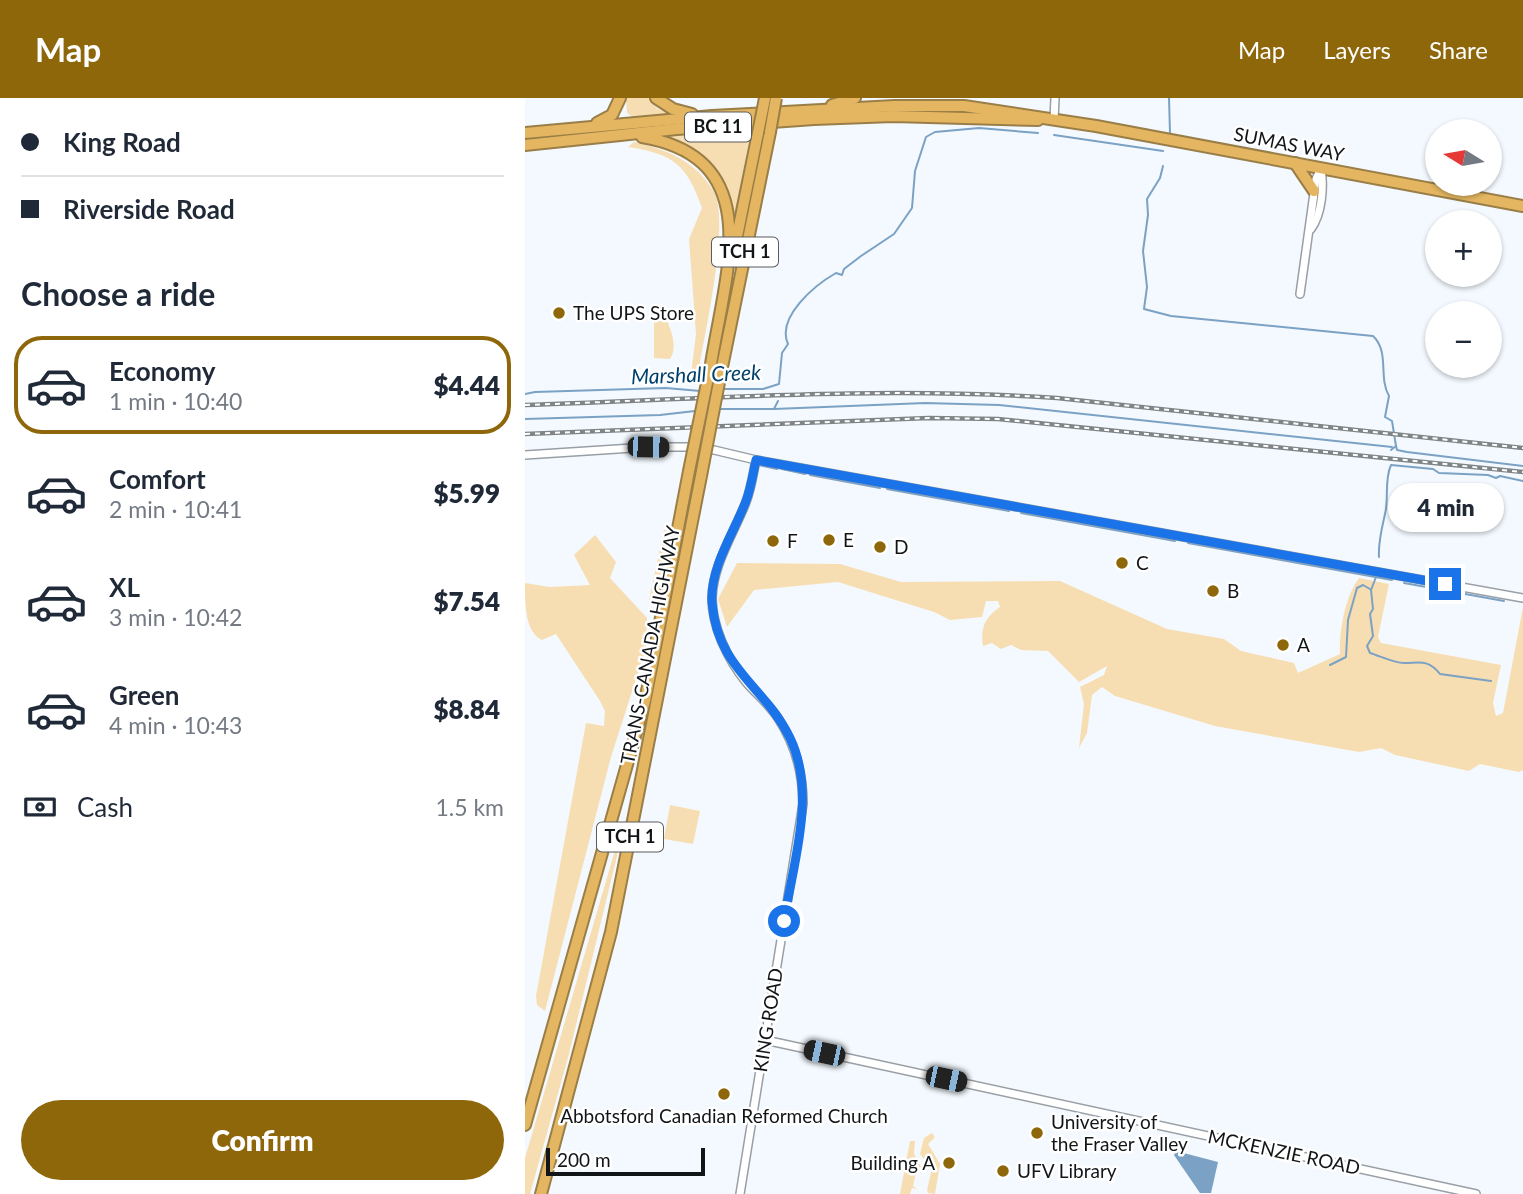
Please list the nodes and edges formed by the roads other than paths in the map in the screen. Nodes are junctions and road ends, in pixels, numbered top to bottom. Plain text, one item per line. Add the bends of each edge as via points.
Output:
1 (621, 98) edge
2 (656, 98) edge
3 (765, 98) edge
4 (776, 98) edge
5 (855, 98) edge
6 (918, 98) edge
7 (1055, 98) edge
8 (903, 105) edge
9 (948, 106) junction
10 (788, 113) junction
11 (712, 116) junction
12 (1051, 119) junction
13 (622, 123) junction
14 (585, 127) junction
15 (525, 133) edge
16 (764, 133) junction
17 (628, 135) junction
18 (525, 145) edge
19 (1295, 163) junction
20 (1321, 168) junction
21 (1314, 191) junction
22 (1523, 206) edge
23 (1311, 229) junction
24 (1300, 294) dead end
25 (714, 370) junction
26 (525, 455) edge
27 (756, 460) junction
28 (1523, 598) edge
29 (765, 1040) junction
30 (525, 1125) edge
31 (541, 1194) edge
32 (740, 1194) edge
33 (1476, 1194) edge

1 - 13 highway
1 - 14 highway via 612,115
2 - 11 highway via 673,109
3 - 16 highway, TRANS-CANADA HIGHWAY / TCH 1, bridge
4 - 16 highway, TRANS-CANADA HIGHWAY / TCH 1, bridge
5 - 10 highway
6 - 9 highway
7 - 12 street
8 - 9 highway, SUMAS WAY / BC 11
8 - 10 highway, SUMAS WAY / BC 11
8 - 12 highway, SUMAS WAY / BC 11
8 - 17 highway, SUMAS WAY / BC 11 via 814,119
9 - 12 highway, SUMAS WAY / BC 11
10 - 11 highway, SUMAS WAY / BC 11
11 - 13 highway, SUMAS WAY / BC 11
12 - 19 highway, SUMAS WAY / BC 11
13 - 14 highway, SUMAS WAY / BC 11
14 - 15 highway, SUMAS WAY / BC 11
16 - 25 highway, TRANS-CANADA HIGHWAY / TCH 1
17 - 18 highway, SUMAS WAY / BC 11
17 - 25 highway via 672,144 696,157 727,202 731,223
19 - 20 highway, SUMAS WAY / BC 11
19 - 21 highway
20 - 21 street
20 - 22 highway, SUMAS WAY / BC 11
20 - 23 street via 1317,221
21 - 23 street
23 - 24 street
25 - 30 highway, TRANS-CANADA HIGHWAY / TCH 1, bridge via 689,471 645,701
25 - 31 highway, TRANS-CANADA HIGHWAY / TCH 1, bridge via 701,476 611,932
26 - 27 street via 687,447
27 - 28 street
27 - 29 street, KING ROAD via 746,501 718,566 712,600 729,657 784,727 801,778 801,813
29 - 32 street, KING ROAD
29 - 33 street, MCKENZIE ROAD

